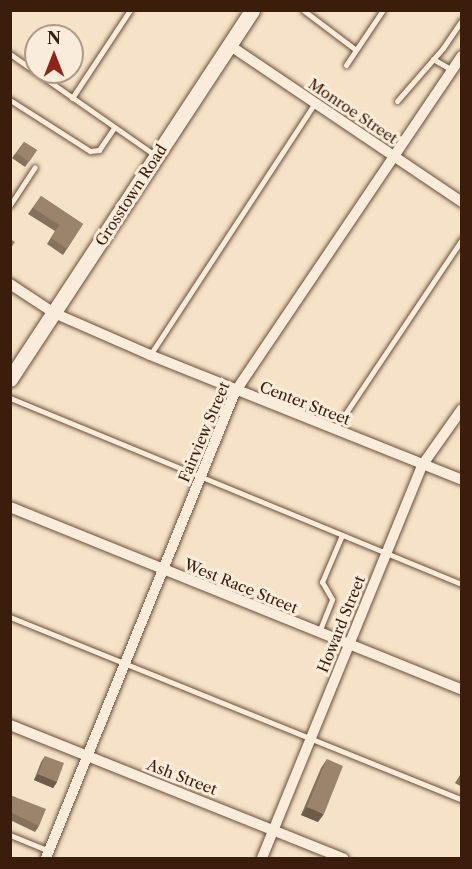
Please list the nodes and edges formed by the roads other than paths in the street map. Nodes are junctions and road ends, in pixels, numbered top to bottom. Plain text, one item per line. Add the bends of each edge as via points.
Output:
1 (130, 10) edge
2 (252, 10) edge
3 (303, 10) edge
4 (384, 10) edge
5 (462, 20) edge
6 (229, 45) junction
7 (356, 50) junction
8 (10, 54) edge
9 (462, 56) edge
10 (432, 60) junction
11 (346, 65) dead end
12 (452, 70) junction
13 (72, 98) junction
14 (10, 100) edge
15 (397, 101) dead end
16 (314, 104) junction
17 (114, 128) junction
18 (156, 156) junction
19 (395, 157) junction
20 (35, 167) dead end
21 (462, 202) edge
22 (10, 205) edge
23 (462, 239) edge
24 (10, 284) edge
25 (54, 313) junction
26 (150, 355) junction
27 (10, 379) edge
28 (235, 392) junction
29 (10, 398) edge
30 (462, 409) edge
31 (334, 430) junction
32 (423, 465) junction
33 (201, 477) junction
34 (462, 480) edge
35 (10, 507) edge
36 (342, 536) junction
37 (387, 554) junction
38 (163, 571) junction
39 (462, 584) edge
40 (10, 617) edge
41 (319, 634) junction
42 (346, 645) junction
43 (126, 666) junction
44 (462, 690) edge
45 (10, 725) edge
46 (313, 737) junction
47 (87, 756) junction
48 (462, 800) edge
49 (274, 828) junction
50 (10, 835) edge
51 (48, 855) edge
52 (262, 858) edge
53 (343, 858) edge

1 - 13 lane
2 - 6 street, Grosstown Road
3 - 7 lane
4 - 7 lane
5 - 10 lane
6 - 16 street, Monroe Street
6 - 18 street, Grosstown Road
7 - 11 lane
8 - 13 lane
9 - 12 street, Fairview Street
10 - 12 lane
10 - 15 lane
12 - 19 street, Fairview Street
13 - 17 lane
14 - 17 lane via 90,151 99,150
16 - 19 street, Monroe Street
16 - 26 lane
17 - 18 lane
18 - 25 street, Grosstown Road
19 - 21 street, Monroe Street
19 - 28 street, Fairview Street
20 - 22 lane
23 - 31 lane
24 - 25 street, Center Street
25 - 26 street, Center Street
25 - 27 street, Grosstown Road
26 - 28 street, Center Street
28 - 31 street, Center Street
28 - 33 street, Fairview Street
29 - 33 lane
30 - 32 street, Howard Street
31 - 32 street, Center Street
32 - 34 street, Center Street
32 - 37 street, Howard Street
33 - 36 lane
33 - 38 street, Fairview Street
35 - 38 street, West Race Street
36 - 37 lane
36 - 41 lane via 322,582 332,599
37 - 39 lane
37 - 42 street, Howard Street
38 - 41 street, West Race Street
38 - 43 street, Fairview Street
40 - 43 lane
41 - 42 street, West Race Street
42 - 44 street, West Race Street
42 - 46 street, Howard Street
43 - 46 lane
43 - 47 street, Fairview Street
45 - 47 street, Ash Street
46 - 48 lane
46 - 49 street, Howard Street
47 - 49 street, Ash Street
47 - 51 street, Fairview Street
49 - 52 street, Howard Street
49 - 53 street, Ash Street
50 - 51 lane

